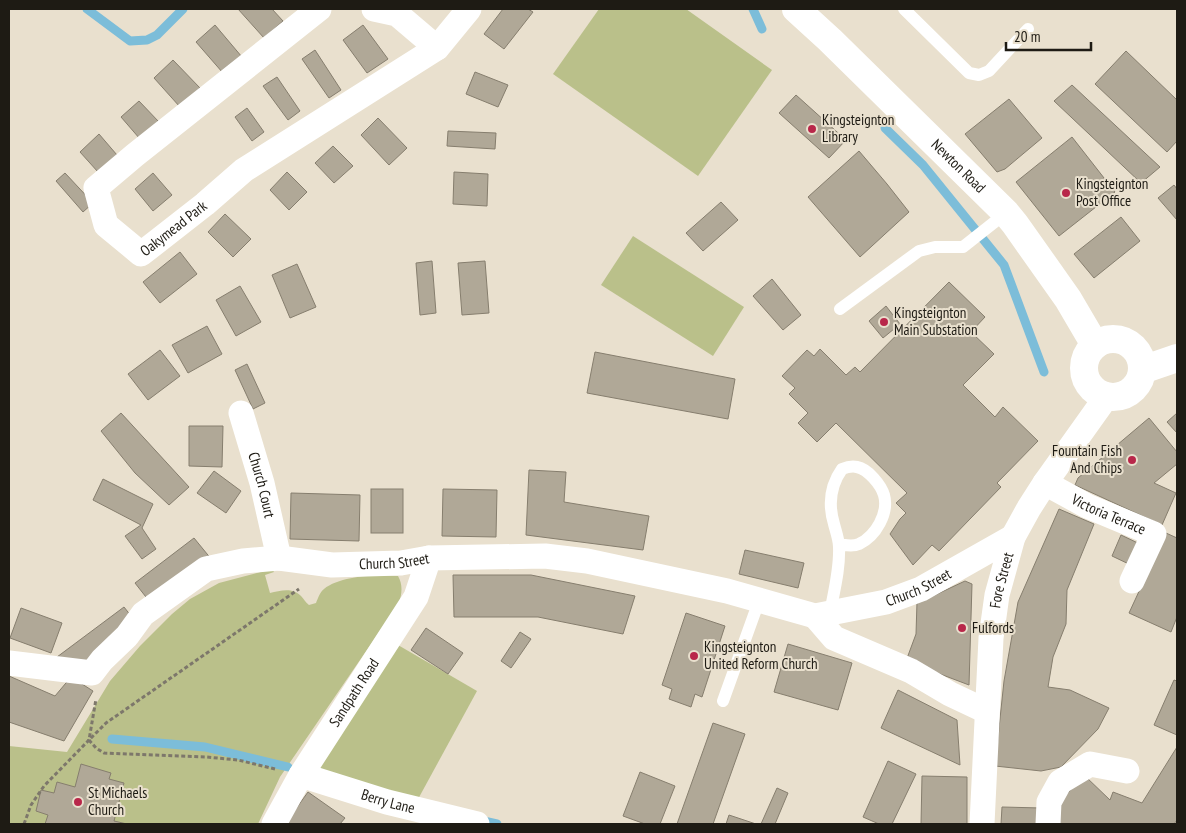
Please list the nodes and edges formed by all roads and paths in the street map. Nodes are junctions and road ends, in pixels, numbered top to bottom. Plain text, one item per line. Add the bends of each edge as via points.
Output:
1 (319, 9) edge
2 (374, 9) edge
3 (468, 9) edge
4 (796, 9) edge
5 (904, 9) edge
6 (1028, 29) dead end
7 (438, 48) junction
8 (996, 221) junction
9 (840, 310) dead end
10 (1095, 345) junction
11 (1176, 359) edge
12 (1142, 370) junction
13 (1107, 396) junction
14 (241, 413) dead end
15 (1045, 483) junction
16 (1013, 537) junction
17 (839, 544) junction
18 (279, 558) junction
19 (430, 558) junction
20 (332, 565) junction
21 (1132, 581) dead end
22 (759, 601) junction
23 (822, 614) junction
24 (9, 663) edge
25 (92, 673) junction
26 (723, 701) dead end
27 (986, 711) junction
28 (89, 740) junction
29 (1127, 771) dead end
30 (301, 775) junction
31 (24, 824) edge
32 (274, 824) edge
33 (477, 824) edge
34 (982, 824) edge
35 (1048, 824) edge

1 - 7 street, Oakymead Park via 96,188 106,225 141,254 244,170
2 - 7 street via 397,14
3 - 7 street, Oakymead Park
4 - 8 main road, Newton Road via 844,54
5 - 6 lane via 969,73 979,75 989,71
8 - 9 lane via 963,247 935,247 919,251
8 - 10 main road, Newton Road via 1015,224 1068,299
10 - 12 main road via 1103,340 1122,340 1137,352
10 - 13 main road via 1084,360 1086,379 1098,393
11 - 12 main road
12 - 13 main road via 1134,388 1117,397
13 - 15 street, Fore Street
14 - 18 street, Church Court via 262,483
15 - 16 street, Fore Street
15 - 21 street, Victoria Terrace via 1087,506 1154,534
16 - 23 street, Church Street via 921,589 886,602
16 - 27 street, Fore Street via 997,595
17 - 17 lane via 830,501 833,486 842,469 858,467 876,480 884,494 884,510 872,535 852,546
17 - 23 lane via 839,565
18 - 20 street, Church Street
18 - 25 street, Church Street via 206,569 144,614
19 - 20 street, Church Street via 401,563
19 - 22 street, Church Street via 545,556 579,560
19 - 30 street, Sandpath Road via 416,597
20 - 28 path via 106,723
22 - 23 street, Church Street
22 - 26 lane
23 - 27 street via 834,638 911,671
24 - 25 street
25 - 28 path via 97,690
27 - 34 street, Fore Street
28 - 30 path via 104,753 238,760
28 - 31 path via 44,786
29 - 35 street via 1090,764 1060,782 1049,802
30 - 32 street, Sandpath Road
30 - 33 street, Berry Lane via 387,802

